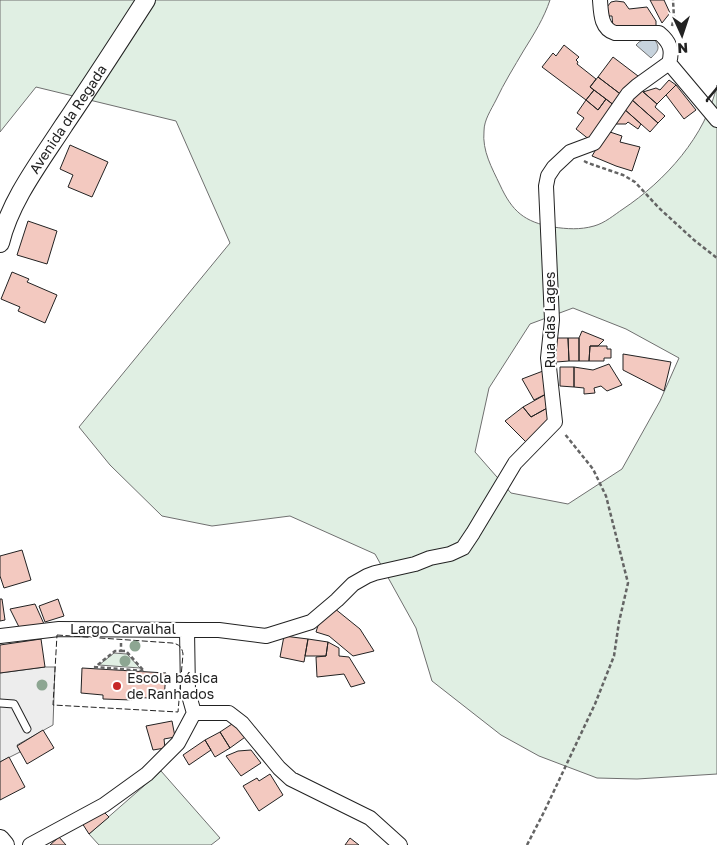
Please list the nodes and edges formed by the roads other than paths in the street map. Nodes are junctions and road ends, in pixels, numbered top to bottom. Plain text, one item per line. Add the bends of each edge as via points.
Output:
1 (146, 0) edge
2 (600, 0) edge
3 (669, 63) junction
4 (717, 120) edge
5 (0, 243) edge
6 (187, 630) junction
7 (0, 636) edge
8 (0, 703) edge
9 (194, 713) junction
10 (27, 729) dead end
11 (0, 839) edge
12 (5, 845) edge
13 (30, 845) edge
14 (400, 845) edge

1 - 5 street, Avenida da Regada via 30,176
2 - 3 street via 604,27 615,33 659,33 671,49
3 - 4 street
3 - 6 street, Rua das Lages via 628,94 594,143 570,152 548,176 552,312 548,358 556,422 515,463 463,548 367,576 353,584 311,622 266,636
6 - 7 street, Largo Carvalhal via 59,629
6 - 9 street, Largo Carvalhal via 188,692
8 - 10 lane via 14,704
9 - 13 street via 178,743 147,774 104,805
9 - 14 street via 229,713 242,722 291,779 370,818
11 - 12 street

